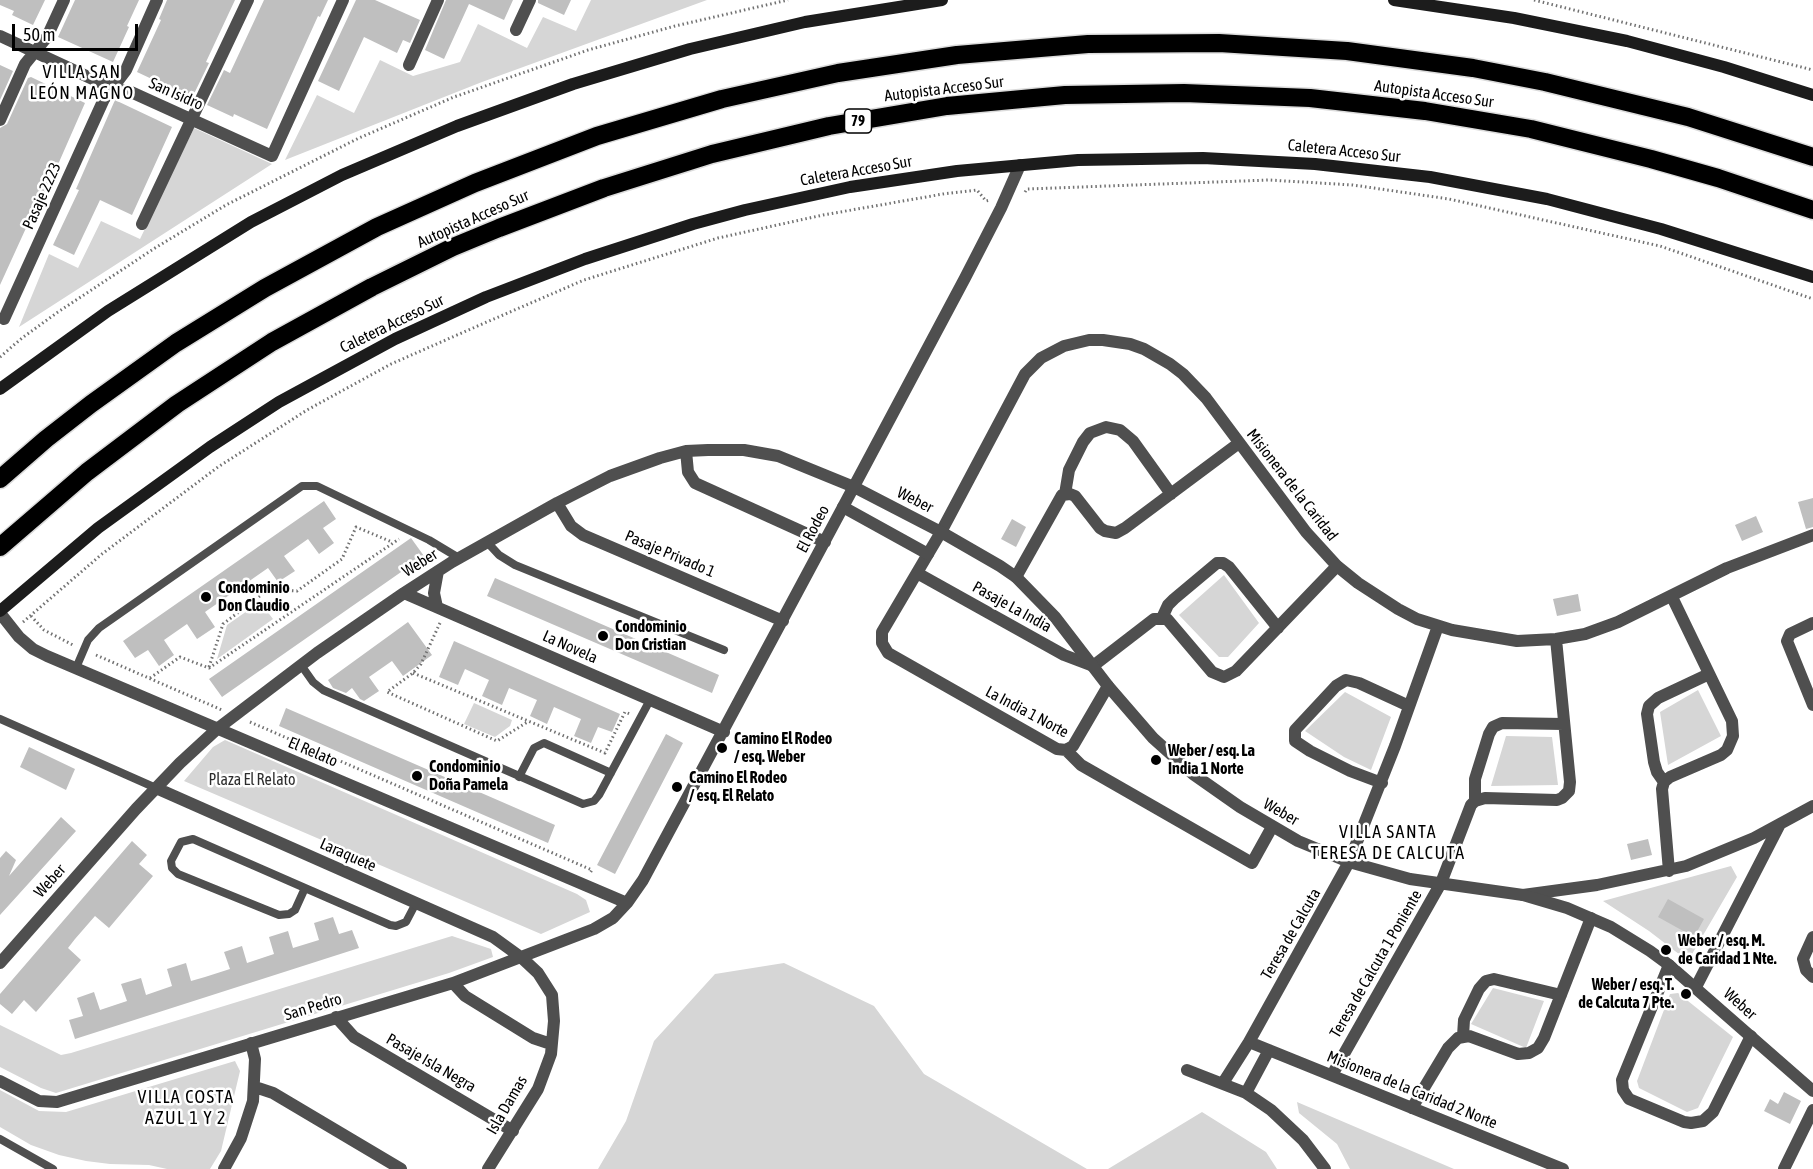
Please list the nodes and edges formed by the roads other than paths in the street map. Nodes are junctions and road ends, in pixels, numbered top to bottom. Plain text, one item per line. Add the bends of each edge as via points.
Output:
1 (64, 0) edge
2 (157, 0) edge
3 (248, 0) edge
4 (343, 0) edge
5 (438, 0) edge
6 (530, 0) edge
7 (942, 0) edge
8 (1394, 0) edge
9 (516, 30) dead end
10 (0, 36) edge
11 (35, 52) junction
12 (409, 65) dead end
13 (112, 88) junction
14 (1813, 95) edge
15 (0, 120) edge
16 (192, 120) junction
17 (1813, 157) edge
18 (1020, 165) junction
19 (1813, 210) edge
20 (142, 224) dead end
21 (1813, 277) edge
22 (4, 319) dead end
23 (0, 389) edge
24 (1239, 443) junction
25 (686, 451) junction
26 (0, 479) edge
27 (854, 487) junction
28 (1065, 494) junction
29 (1171, 494) junction
30 (557, 503) junction
31 (843, 507) junction
32 (940, 532) junction
33 (1813, 535) edge
34 (487, 542) junction
35 (825, 542) junction
36 (0, 547) edge
37 (928, 554) junction
38 (459, 558) junction
39 (1337, 566) junction
40 (438, 571) junction
41 (917, 573) junction
42 (1016, 577) junction
43 (404, 593) junction
44 (1672, 597) junction
45 (442, 609) junction
46 (0, 612) edge
47 (1162, 618) junction
48 (783, 621) junction
49 (1813, 623) edge
50 (1438, 626) junction
51 (1278, 628) junction
52 (1556, 639) junction
53 (882, 643) joint
54 (724, 650) dead end
55 (301, 665) junction
56 (1093, 666) junction
57 (76, 669) junction
58 (1709, 674) junction
59 (1108, 686) junction
60 (650, 700) junction
61 (1813, 705) edge
62 (1409, 706) junction
63 (0, 719) edge
64 (1564, 724) junction
65 (217, 729) junction
66 (724, 732) junction
67 (1066, 750) junction
68 (611, 773) junction
69 (519, 777) junction
70 (1664, 782) junction
71 (1382, 783) junction
72 (156, 788) junction
73 (1475, 801) junction
74 (1813, 806) edge
75 (1780, 824) junction
76 (1272, 827) junction
77 (1349, 862) junction
78 (1669, 871) junction
79 (1441, 884) junction
80 (305, 888) junction
81 (1523, 895) junction
82 (416, 903) junction
83 (627, 903) junction
84 (1591, 918) junction
85 (1813, 937) edge
86 (522, 957) junction
87 (0, 963) edge
88 (1669, 965) junction
89 (1813, 977) edge
90 (453, 983) junction
91 (1696, 987) junction
92 (1561, 995) junction
93 (336, 1017) junction
94 (1463, 1036) junction
95 (1751, 1036) junction
96 (1249, 1042) junction
97 (251, 1043) junction
98 (551, 1044) junction
99 (1269, 1050) junction
100 (1187, 1070) dead end
101 (1332, 1075) junction
102 (0, 1081) edge
103 (1223, 1083) junction
104 (255, 1087) junction
105 (1813, 1091) edge
106 (1246, 1093) junction
107 (1412, 1108) junction
108 (1813, 1110) edge
109 (513, 1131) junction
110 (0, 1138) edge
111 (228, 1168) edge
112 (53, 1169) edge
113 (401, 1169) edge
114 (488, 1169) edge
115 (1325, 1169) edge
116 (1563, 1169) edge
117 (1784, 1169) edge

1 - 11 street via 47,37
2 - 13 street, Pasaje 2223 via 126,70
3 - 16 street
4 - 16 street, San Isidro via 272,156
5 - 12 street
6 - 9 street
7 - 23 main road via 805,22 632,65 525,100 399,150 296,198 207,248 108,311
8 - 14 main road via 1628,41
10 - 11 street, San Isidro
11 - 13 street, San Isidro
11 - 15 street via 25,64
13 - 16 street, San Isidro via 131,92
13 - 22 street, Pasaje 2223
16 - 20 street
17 - 26 highway, Autopista Acceso Sur via 1688,117 1566,86 1473,68 1347,51 1219,43 1088,44 957,55 838,73 722,99 597,136 475,183 377,227 265,288 176,343 91,404
18 - 21 main road, Caletera Acceso Sur via 1113,158 1203,158 1315,164 1430,177 1604,213
18 - 27 street, El Rodeo
18 - 46 main road, Caletera Acceso Sur via 903,178 745,210 585,259 486,297 350,362 237,429 98,528
19 - 36 highway, Autopista Acceso Sur / 79 via 1707,175 1552,134 1425,111 1330,100 1195,93 1077,95 947,106 840,124 712,154 604,188 489,231 372,287 272,342 177,404 87,472
24 - 29 street
24 - 32 street, Misionera de la Caridad via 1195,385 1158,356 1117,341 1089,340 1064,346 1041,358 1024,374
24 - 39 street, Misionera de la Caridad via 1306,532
25 - 27 street, Weber via 744,450 778,456
25 - 30 street, Weber via 610,477
25 - 35 street via 688,472 695,483
27 - 31 street, El Rodeo
27 - 32 street, Weber
28 - 29 street via 1075,496 1100,528 1110,533 1121,531
28 - 29 street via 1069,470 1083,442 1090,433 1106,427 1120,430 1133,441
28 - 42 street via 1058,498
30 - 34 street, Weber
30 - 48 street, Pasaje Privado 1 via 567,522 583,535
31 - 35 street, El Rodeo
31 - 37 street
32 - 37 street, Misionera de la Caridad
32 - 42 street, Weber
33 - 44 street, Misionera de la Caridad via 1728,568
34 - 38 street, Weber
34 - 54 lane via 514,565
35 - 48 street, El Rodeo
37 - 41 street, Misionera de la Caridad
38 - 40 street, Weber
38 - 57 lane via 317,486 302,486 99,628 92,634
39 - 50 street, Misionera de la Caridad via 1379,598
39 - 51 street
40 - 43 street, Weber
40 - 45 street via 434,592
41 - 53 street, Misionera de la Caridad via 884,626
41 - 56 street, Pasaje La India via 1064,655
42 - 56 street, Weber via 1055,616
43 - 45 street, La Novela
43 - 55 street, Weber
44 - 52 street, Misionera de la Caridad via 1610,626
44 - 58 street
45 - 60 street, La Novela
46 - 57 street, El Relato via 33,649
47 - 51 street via 1170,622 1212,672 1224,677 1233,674
47 - 51 street via 1174,599 1217,563 1223,563
47 - 56 street via 1150,622
48 - 66 street, El Rodeo
49 - 61 street via 1790,634 1787,640
50 - 52 street, Misionera de la Caridad via 1497,639
50 - 62 street, Teresa de Calcuta
52 - 64 street
53 - 67 street, La India 1 Norte via 893,657 1057,749
55 - 65 street, Weber
55 - 69 lane via 323,690
56 - 59 street, Weber
57 - 65 street, El Relato
58 - 70 street via 1649,706 1654,762
58 - 70 street via 1732,722 1731,743 1721,755
59 - 67 street via 1073,746
59 - 76 street, Weber via 1179,761
60 - 66 street, La Novela
60 - 68 lane
62 - 71 street, Teresa de Calcuta
62 - 71 street via 1359,682 1346,680 1295,730 1295,741 1310,752
63 - 72 lane
64 - 73 street via 1502,723 1493,727 1475,779
64 - 73 street via 1570,782 1567,795 1557,800
65 - 72 street, Weber
65 - 83 street, El Relato
66 - 83 street, El Rodeo
67 - 76 street, La India 1 Norte via 1080,765 1252,863
68 - 69 lane via 597,798 584,804
68 - 69 lane via 544,743 531,751
70 - 78 street
71 - 77 street, Teresa de Calcuta
72 - 82 street, Laraquete
72 - 87 street, Weber
73 - 79 street, Teresa de Calcuta 1 Poniente via 1468,810
74 - 75 street
75 - 78 street via 1710,857
75 - 91 street
76 - 77 street, Weber
77 - 79 street, Weber
77 - 96 street, Teresa de Calcuta
78 - 81 street
79 - 81 street, Weber
79 - 101 street, Teresa de Calcuta 1 Poniente
80 - 80 lane via 193,839 181,842 171,861 178,874 279,915 295,910
80 - 82 lane via 396,926 406,922
81 - 84 street, Weber
82 - 86 street, Laraquete via 493,937
83 - 86 street, San Pedro via 613,918 594,929
84 - 88 street, Weber
84 - 92 street
85 - 89 street via 1803,959
86 - 90 street, San Pedro
86 - 98 street, Isla Damas via 552,995
88 - 91 street, Weber
88 - 95 street via 1622,1080 1629,1099 1690,1124 1703,1121 1713,1112
90 - 93 street, San Pedro
90 - 98 street via 465,996 533,1038
91 - 95 street, Weber
92 - 94 street via 1541,1043 1533,1051 1518,1054
92 - 94 street via 1494,979 1486,981 1464,1020
93 - 97 street, San Pedro
93 - 109 street, Pasaje Isla Negra via 354,1037
94 - 107 street via 1450,1044
95 - 105 street, Weber
96 - 99 street, Misionera de la Caridad 2 Norte
96 - 103 street, Teresa de Calcuta
97 - 102 street, San Pedro via 57,1102 39,1101
97 - 104 street
98 - 109 street, Isla Damas via 538,1089
99 - 101 street, Misionera de la Caridad 2 Norte
99 - 106 street
100 - 103 street
101 - 107 street, Misionera de la Caridad 2 Norte
103 - 106 street
104 - 111 street
104 - 113 street via 273,1093
106 - 115 street via 1288,1124
107 - 116 street, Misionera de la Caridad 2 Norte
108 - 117 street
109 - 114 street, Isla Damas
110 - 112 lane

